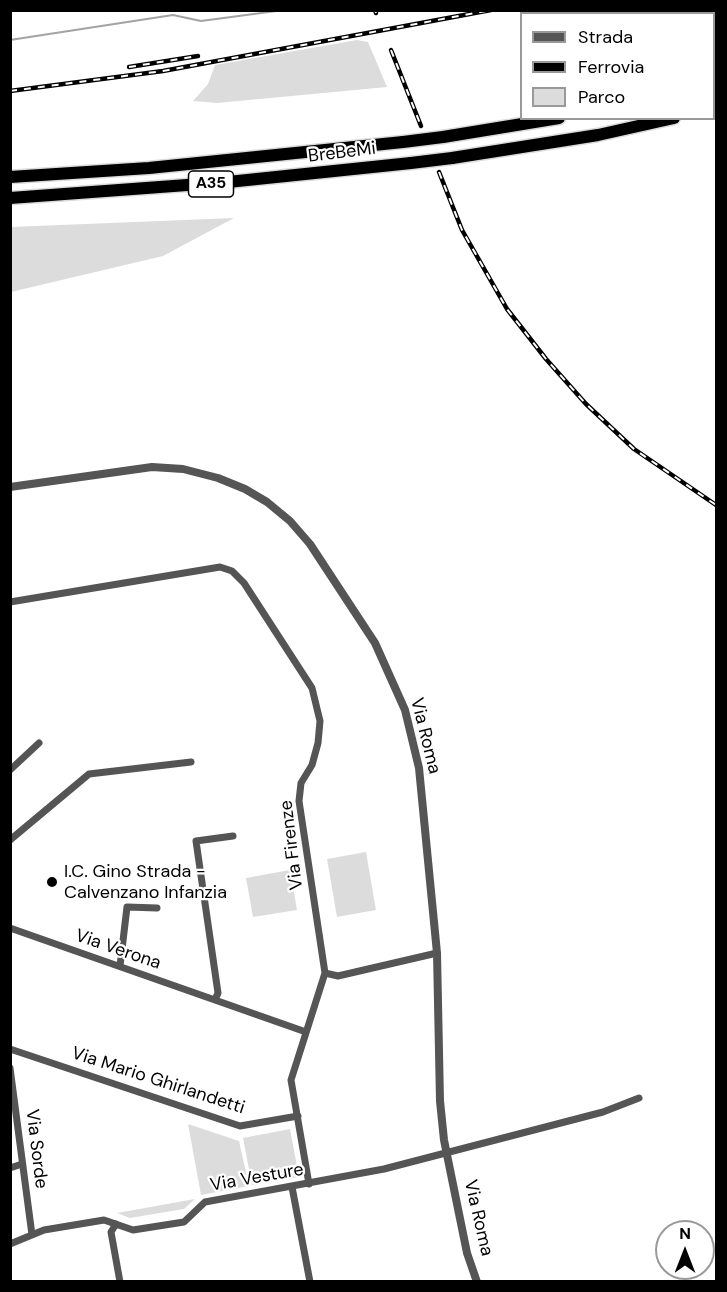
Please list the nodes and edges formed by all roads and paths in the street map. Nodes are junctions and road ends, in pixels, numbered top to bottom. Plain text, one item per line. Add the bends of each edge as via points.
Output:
1 (546, 120) edge
2 (665, 120) edge
3 (10, 177) edge
4 (10, 198) edge
5 (10, 487) edge
6 (10, 602) edge
7 (39, 743) dead end
8 (191, 762) dead end
9 (10, 770) edge
10 (233, 836) dead end
11 (10, 840) edge
12 (157, 908) dead end
13 (10, 928) edge
14 (437, 953) junction
15 (120, 966) junction
16 (325, 973) junction
17 (215, 1000) junction
18 (306, 1032) junction
19 (10, 1049) edge
20 (10, 1068) edge
21 (12, 1088) edge
22 (639, 1098) dead end
23 (297, 1116) junction
24 (447, 1154) junction
25 (22, 1164) junction
26 (10, 1168) edge
27 (309, 1184) junction
28 (292, 1187) junction
29 (116, 1224) junction
30 (32, 1235) junction
31 (10, 1244) edge
32 (120, 1281) edge
33 (310, 1281) edge
34 (477, 1281) edge

1 - 3 highway, BreBeMi / A35, bridge via 403,142 149,168
2 - 4 highway, BreBeMi / A35, bridge via 598,135 411,163 250,181
5 - 14 street, Via Roma via 121,470 183,469 245,489 290,521 342,589 375,643 405,710 419,768
6 - 16 street, Via Firenze via 209,566 232,571 244,583 312,688 318,706 318,743 299,801
7 - 9 street
8 - 11 street via 89,774
10 - 17 street via 196,841 218,993
12 - 15 street via 127,907
13 - 15 street, Via Verona
14 - 16 street via 338,975
14 - 24 street, Via Roma via 440,1101
15 - 17 street, Via Verona
16 - 18 street, Via Firenze
17 - 18 street, Via Verona
18 - 23 street, Via Firenze via 291,1080
19 - 23 street, Via Mario Ghirlandetti via 240,1126
20 - 21 street, Via Sorde
21 - 25 street, Via Sorde
22 - 24 street, Via Vesture via 603,1112
23 - 27 street, Via Firenze
24 - 27 street, Via Vesture
24 - 34 street, Via Roma via 467,1253
25 - 26 street
25 - 30 street, Via Sorde
27 - 28 street, Via Vesture
28 - 29 street, Via Vesture via 205,1202 184,1222 133,1230
28 - 33 street
29 - 30 street, Via Vesture via 104,1220
29 - 32 street via 111,1232
30 - 31 street, Via Vesture

